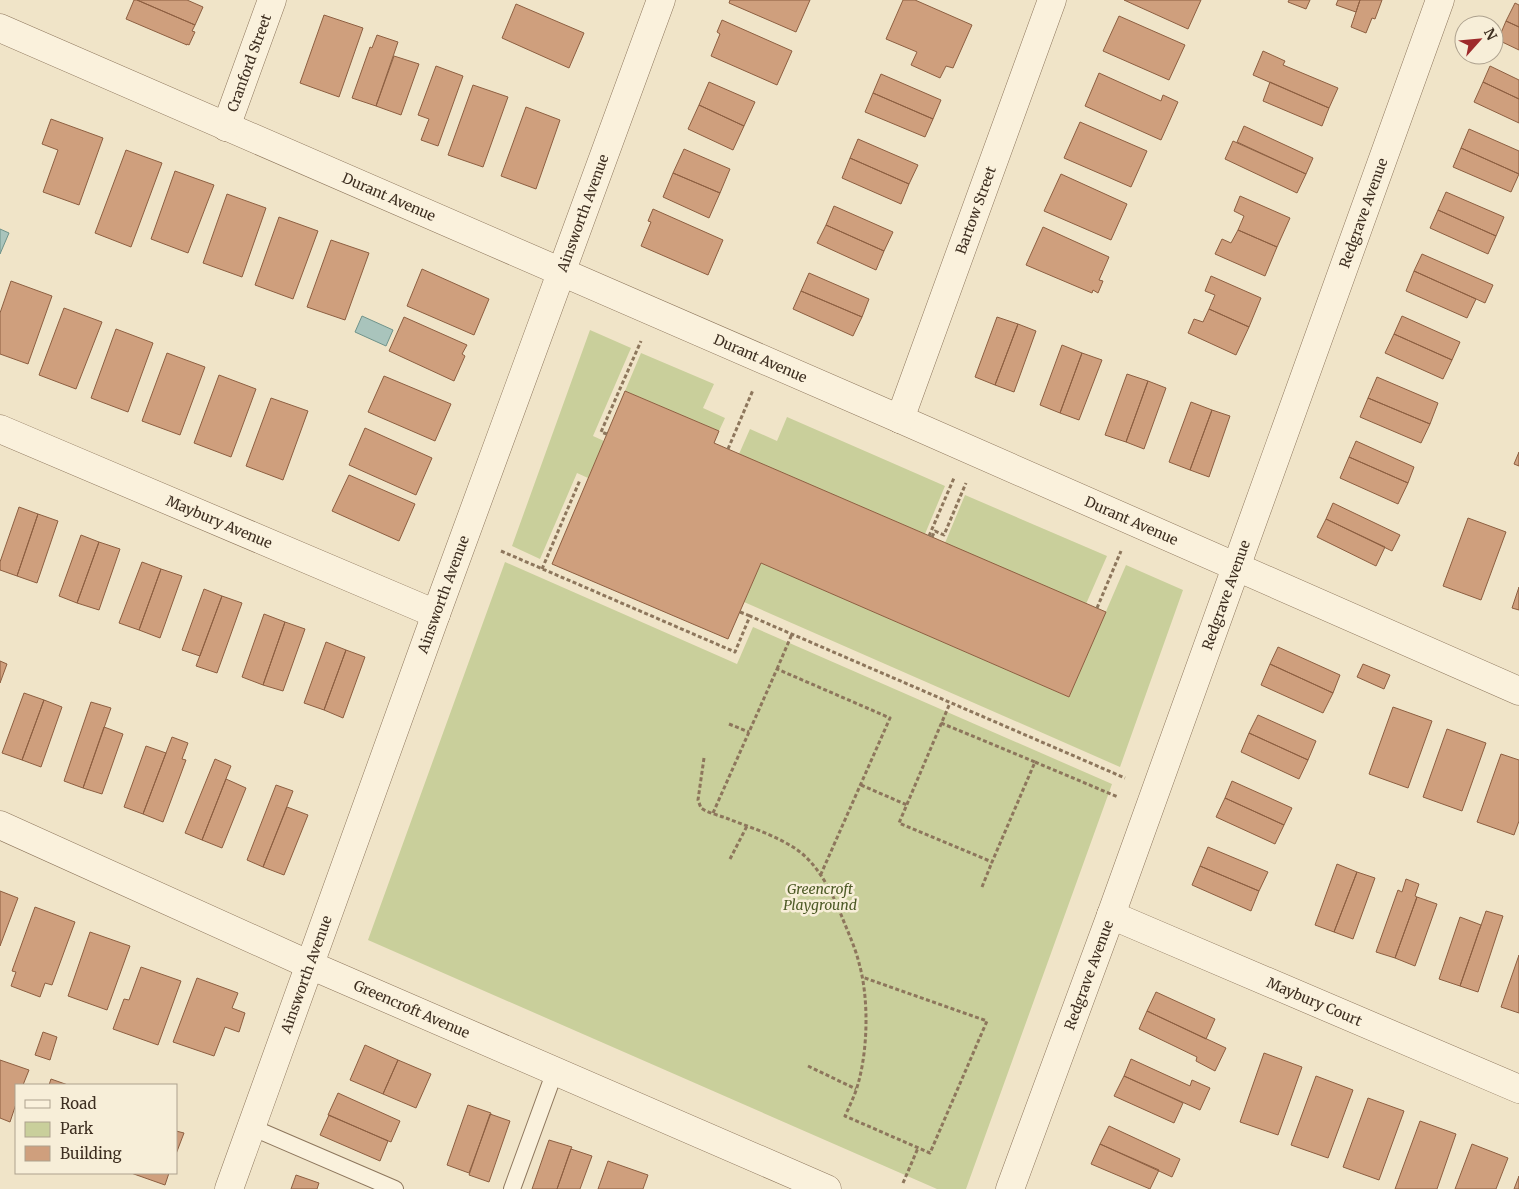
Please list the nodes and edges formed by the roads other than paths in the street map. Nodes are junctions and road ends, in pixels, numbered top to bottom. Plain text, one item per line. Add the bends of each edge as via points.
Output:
1 (272, 0) edge
2 (661, 0) edge
3 (1052, 0) edge
4 (1440, 0) edge
5 (0, 28) edge
6 (226, 127) junction
7 (562, 272) junction
8 (900, 419) junction
9 (0, 428) edge
10 (1236, 566) junction
11 (436, 614) junction
12 (1519, 691) edge
13 (0, 825) edge
14 (1111, 915) junction
15 (310, 965) junction
16 (555, 1071) junction
17 (1519, 1089) edge
18 (251, 1127) junction
19 (229, 1189) edge
20 (395, 1189) edge
21 (512, 1189) edge
22 (827, 1189) edge
23 (1010, 1189) edge

1 - 6 street, Cranford Street
2 - 7 street, Ainsworth Avenue
3 - 8 street, Bartow Street
4 - 10 street, Redgrave Avenue
5 - 6 street, Durant Avenue
6 - 7 street, Durant Avenue
7 - 8 street, Durant Avenue
7 - 11 street, Ainsworth Avenue
8 - 10 street, Durant Avenue
9 - 11 street, Maybury Avenue
10 - 12 street, Durant Avenue
10 - 14 street, Redgrave Avenue
11 - 15 street, Ainsworth Avenue
13 - 15 street, Greencroft Avenue
14 - 17 street, Maybury Court
14 - 23 street, Redgrave Avenue
15 - 16 street, Greencroft Avenue
15 - 18 street, Ainsworth Avenue
16 - 21 lane
16 - 22 street, Greencroft Avenue
18 - 19 street, Ainsworth Avenue
18 - 20 lane

